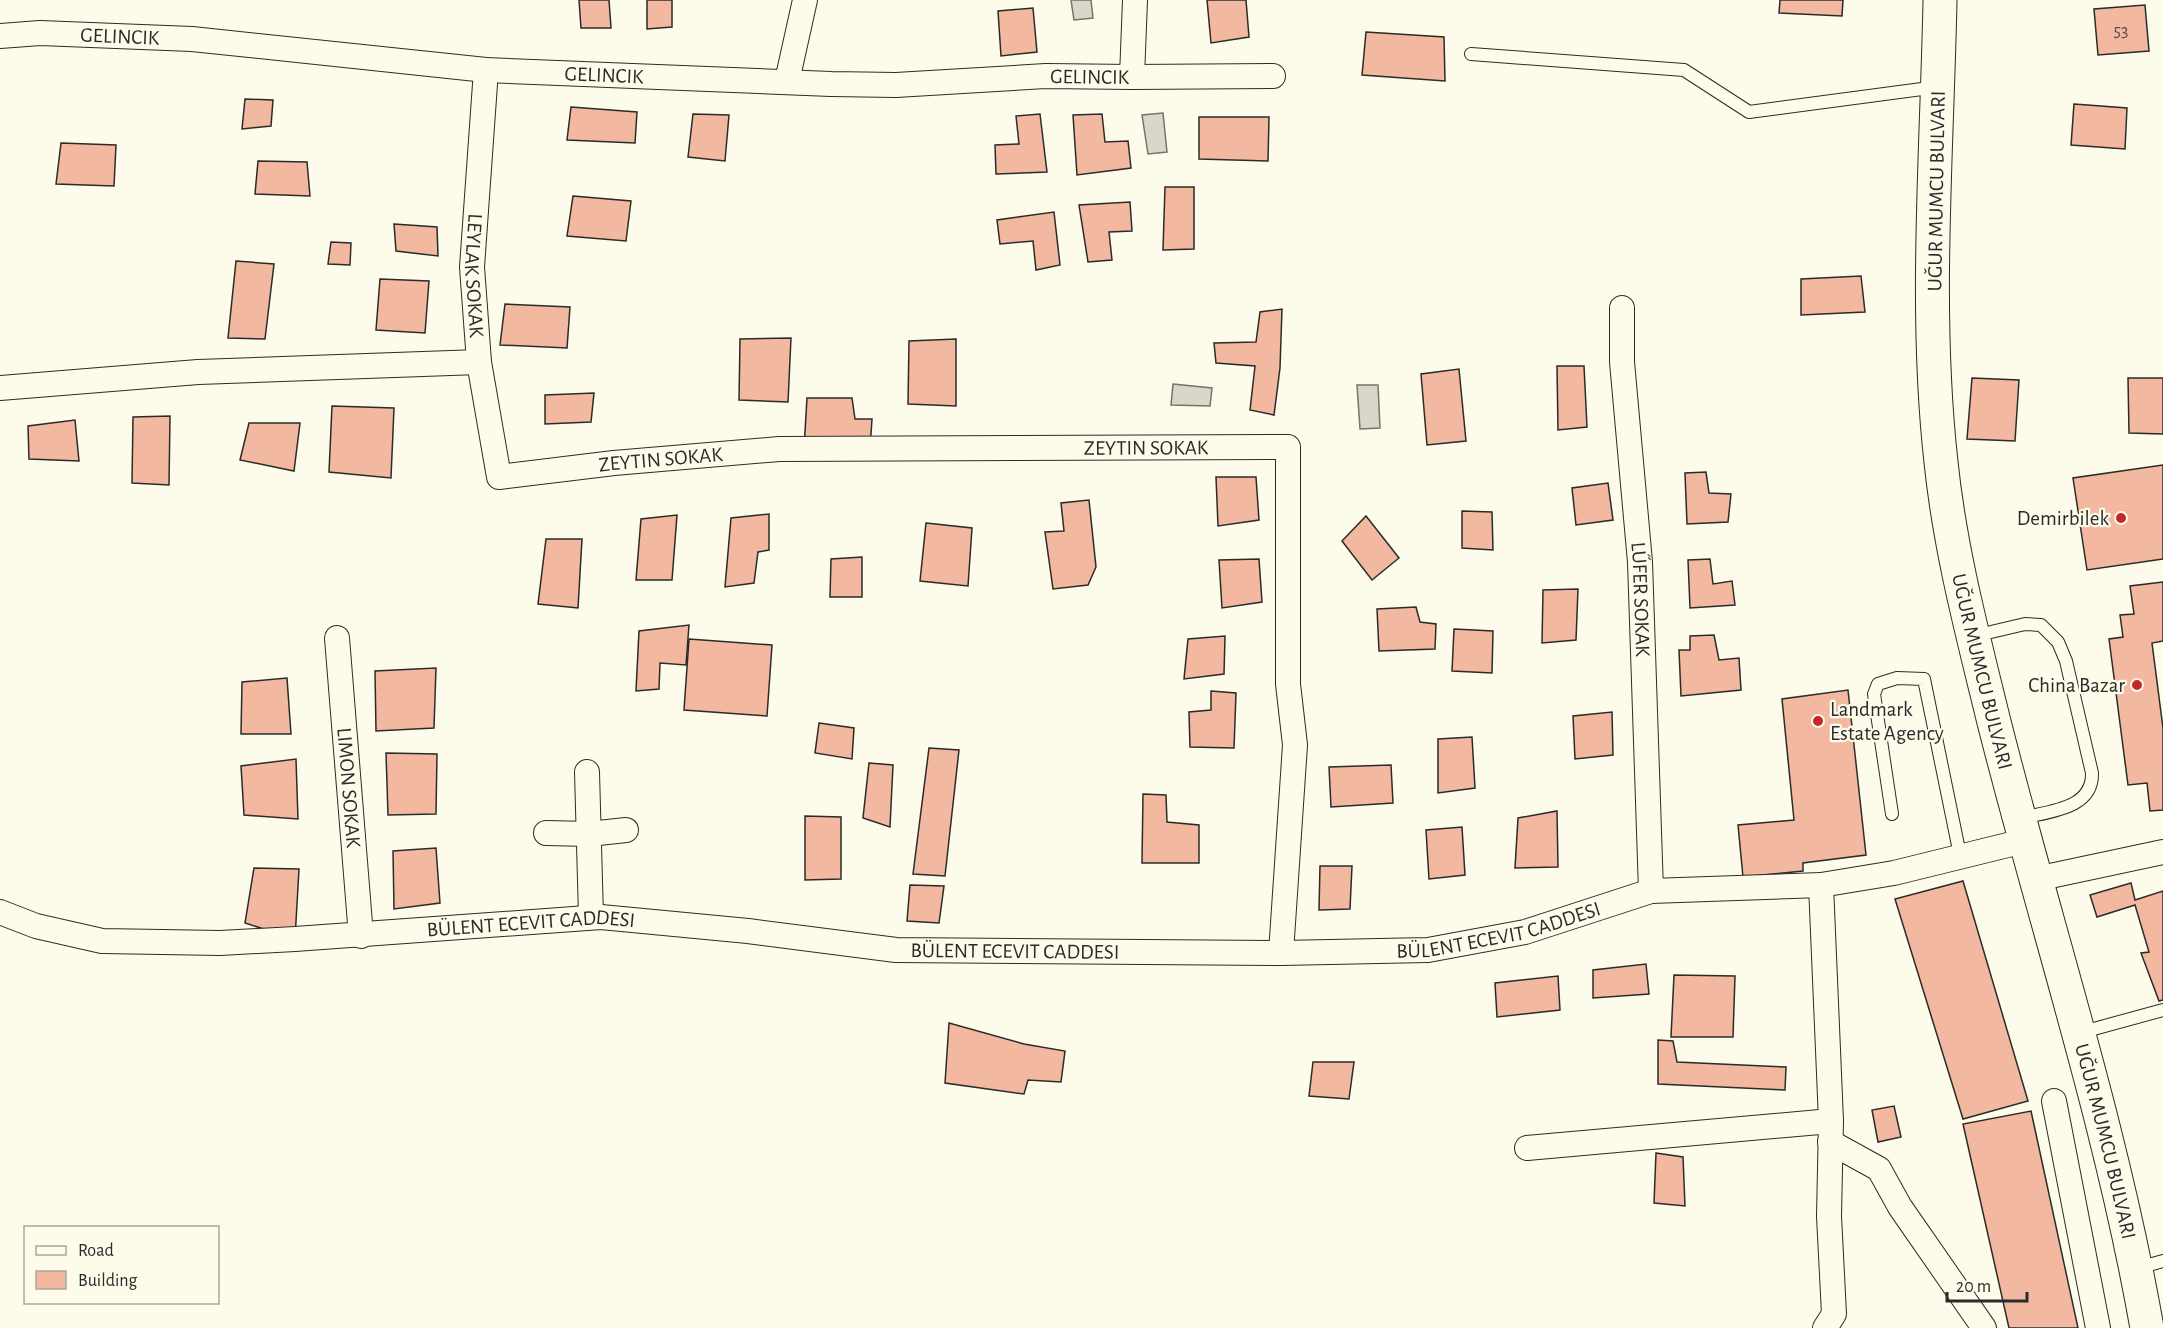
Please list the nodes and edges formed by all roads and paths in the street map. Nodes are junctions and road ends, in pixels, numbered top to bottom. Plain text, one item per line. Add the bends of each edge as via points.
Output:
1 (805, 0) edge
2 (1136, 0) edge
3 (1940, 0) edge
4 (0, 36) edge
5 (1471, 54) dead end
6 (486, 70) junction
7 (1273, 76) dead end
8 (1132, 77) junction
9 (787, 81) junction
10 (1938, 87) junction
11 (1622, 308) dead end
12 (479, 362) junction
13 (0, 388) edge
14 (499, 477) joint
15 (1973, 636) junction
16 (338, 638) dead end
17 (586, 772) dead end
18 (1892, 814) dead end
19 (626, 830) dead end
20 (2021, 830) junction
21 (546, 834) dead end
22 (589, 834) junction
23 (2163, 852) edge
24 (1960, 855) junction
25 (2036, 879) junction
26 (1821, 885) junction
27 (1651, 891) junction
28 (0, 912) edge
29 (591, 917) junction
30 (361, 936) junction
31 (1281, 953) junction
32 (2163, 1010) edge
33 (2078, 1034) junction
34 (2054, 1101) dead end
35 (1830, 1132) junction
36 (1527, 1148) dead end
37 (2150, 1264) edge
38 (1824, 1328) edge
39 (1984, 1328) edge
40 (2098, 1328) edge
41 (2147, 1328) edge

1 - 9 street
2 - 8 street, GELINCIK
3 - 10 main road
4 - 6 street, GELINCIK via 40,33 192,39
5 - 10 lane via 1684,70 1749,112
6 - 9 street, GELINCIK
6 - 12 street, LEYLAK SOKAK via 472,267
7 - 8 street
8 - 9 street, GELINCIK via 1046,76 896,85
10 - 15 main road via 1933,351 1941,463 1961,589
11 - 27 street, LŰFER SOKAK via 1622,362 1640,562
12 - 13 street via 198,372
12 - 14 street, LEYLAK SOKAK
14 - 31 street, ZEYTIN SOKAK via 779,449 1288,447 1288,684 1295,745
15 - 20 main road
15 - 20 lane via 2025,624 2041,625 2058,642 2066,661 2092,785 2074,804
16 - 30 street, LIMON SOKAK
17 - 22 street
18 - 24 lane via 1874,694 1878,684 1897,678 1924,679
19 - 22 street
20 - 24 street, BÜLENT ECEVIT CADDESI
20 - 25 main road
21 - 22 street
22 - 29 street
23 - 25 street
24 - 26 street, BÜLENT ECEVIT CADDESI via 1894,873
25 - 33 main road
26 - 27 street, BÜLENT ECEVIT CADDESI
26 - 35 street
27 - 31 street, BÜLENT ECEVIT CADDESI via 1525,932 1428,950
28 - 30 street, BÜLENT ECEVIT CADDESI via 36,926 102,941 220,943
29 - 30 street, BÜLENT ECEVIT CADDESI
29 - 31 street, BÜLENT ECEVIT CADDESI via 896,950
32 - 33 lane
33 - 37 main road
34 - 40 street
35 - 36 street
35 - 38 street via 1834,1314
35 - 39 street via 1879,1168 1900,1207
37 - 41 main road

